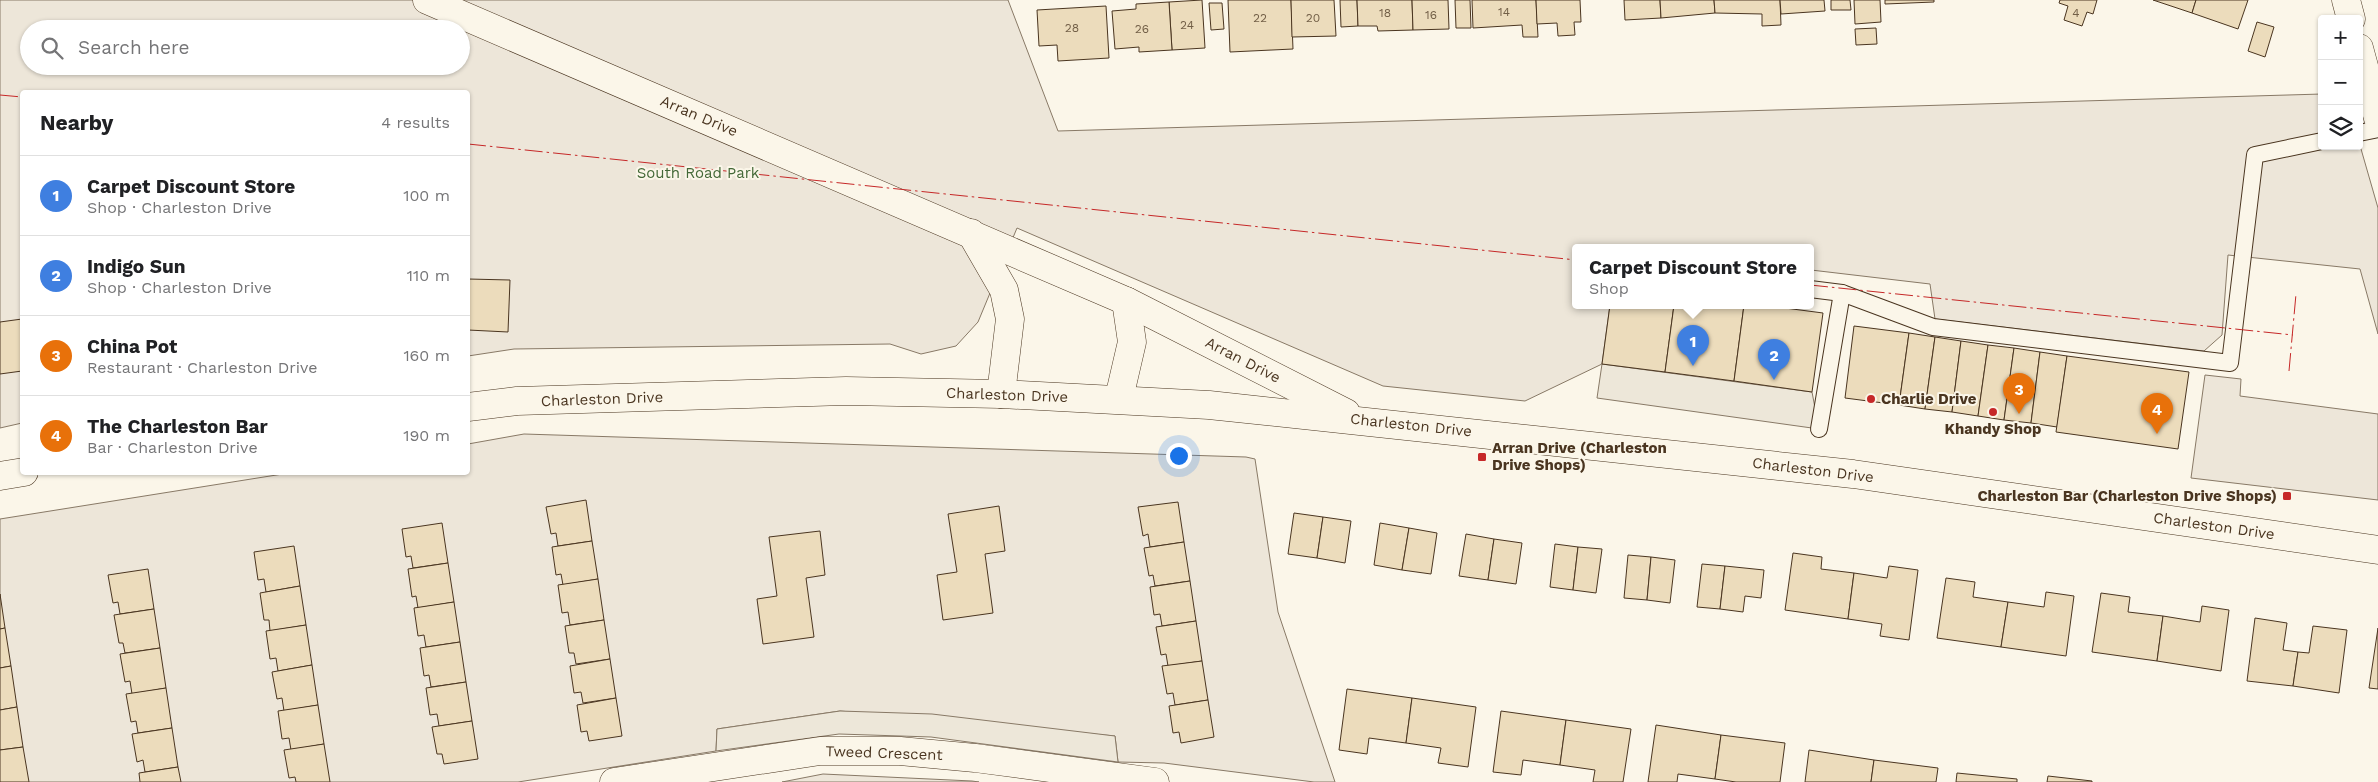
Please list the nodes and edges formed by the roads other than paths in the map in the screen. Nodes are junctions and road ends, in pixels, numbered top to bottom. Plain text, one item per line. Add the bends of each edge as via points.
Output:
1 (427, 0) edge
2 (2346, 0) edge
3 (2350, 15) edge
4 (2362, 60) edge
5 (2378, 118) edge
6 (2378, 129) edge
7 (2363, 132) edge
8 (2318, 142) edge
9 (970, 233) junction
10 (1814, 290) edge
11 (1842, 293) junction
12 (1126, 301) junction
13 (1001, 394) junction
14 (1119, 398) junction
15 (470, 407) edge
16 (1360, 420) junction
17 (1820, 429) dead end
18 (20, 473) edge
19 (0, 476) edge
20 (2378, 550) edge
21 (614, 782) edge
22 (1155, 782) edge

1 - 9 street, Arran Drive
2 - 3 street
4 - 5 street
6 - 7 lane
8 - 11 lane via 2255,155 2230,363 1933,327
9 - 12 street, Arran Drive
9 - 13 street via 1004,290 1010,319
10 - 11 lane
11 - 17 lane
12 - 14 street via 1132,342
12 - 16 street, Arran Drive
13 - 14 street, Charleston Drive
13 - 15 street, Charleston Drive via 846,391 517,401
14 - 16 street, Charleston Drive
16 - 20 street, Charleston Drive via 1853,474
18 - 19 street
21 - 22 street, Tweed Crescent via 820,751 900,751

